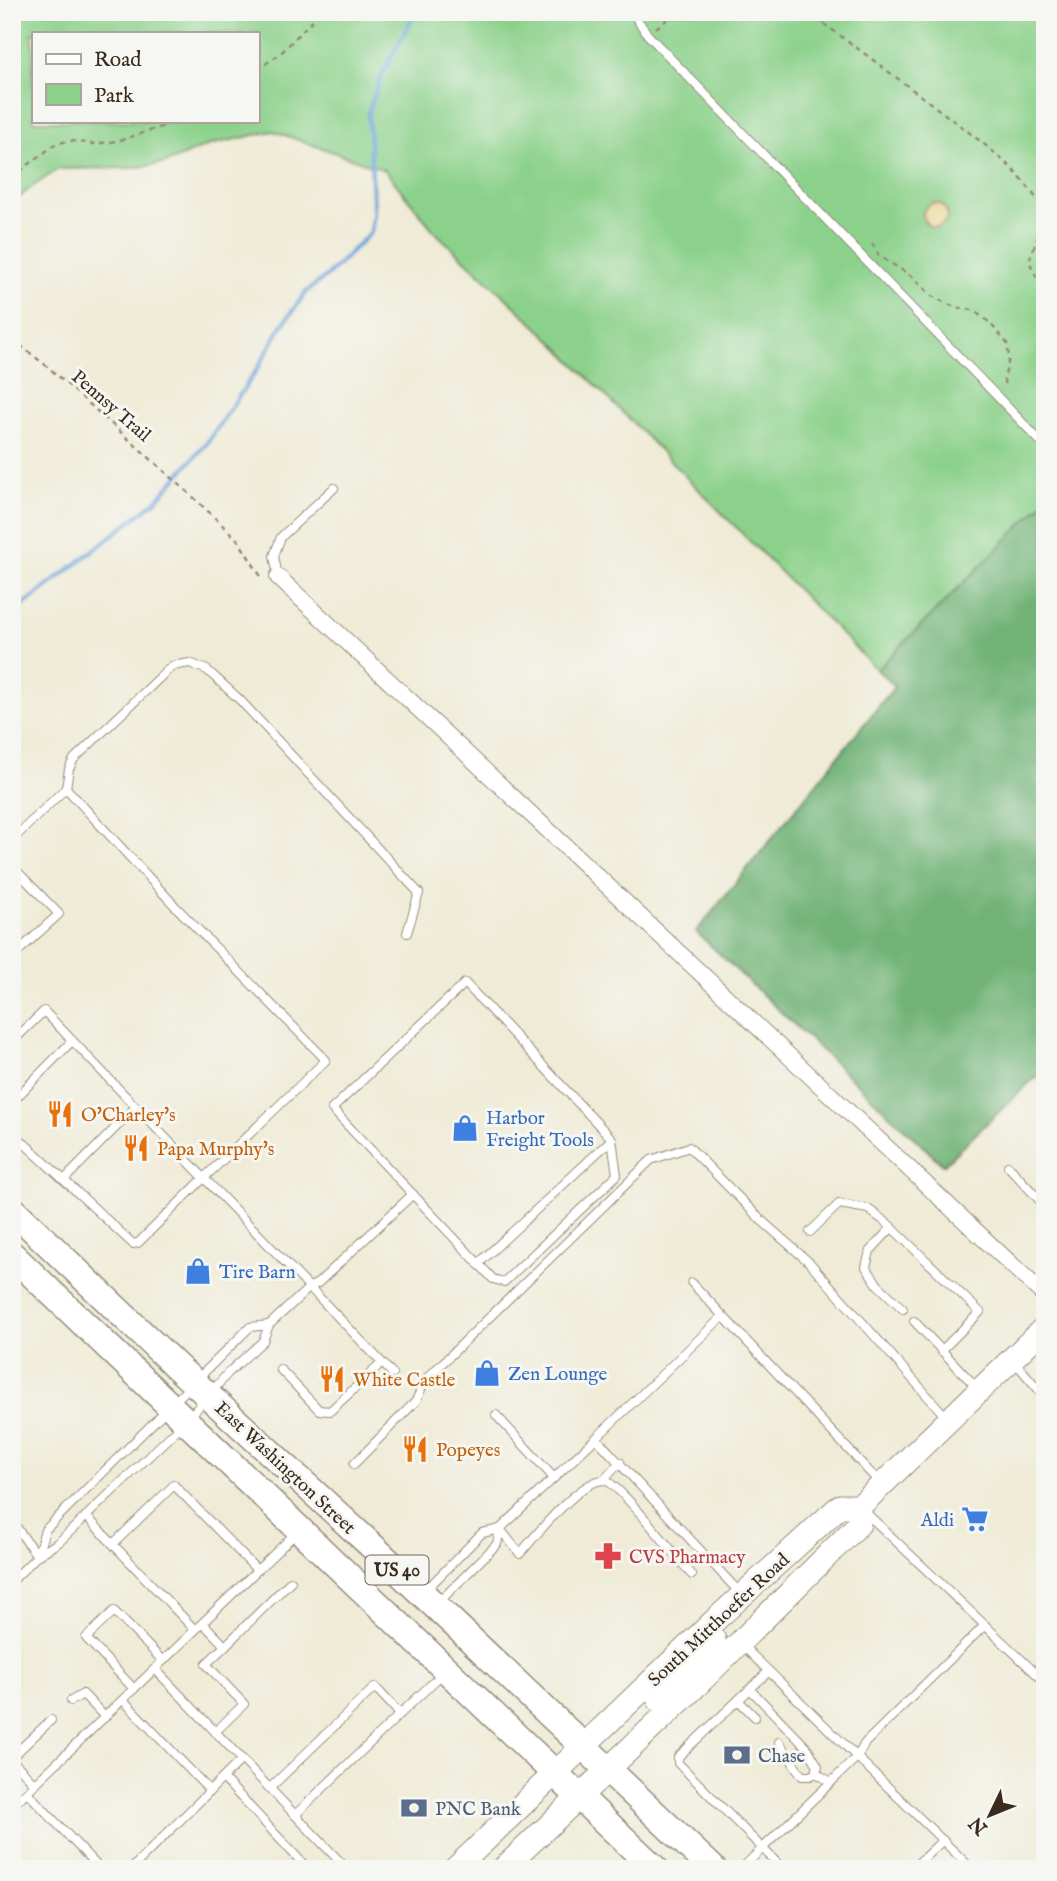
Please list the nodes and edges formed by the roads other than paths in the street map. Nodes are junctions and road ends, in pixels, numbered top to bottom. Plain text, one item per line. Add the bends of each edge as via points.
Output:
1 (632, 12) edge
2 (1045, 446) edge
3 (334, 488) dead end
4 (278, 577) joint
5 (65, 788) junction
6 (12, 840) edge
7 (12, 866) edge
8 (12, 898) edge
9 (12, 921) edge
10 (407, 933) dead end
11 (12, 957) edge
12 (12, 1028) edge
13 (16, 1038) edge
14 (72, 1041) junction
15 (12, 1104) edge
16 (136, 1107) junction
17 (12, 1132) edge
18 (612, 1139) junction
19 (1008, 1166) dead end
20 (204, 1178) junction
21 (64, 1180) junction
22 (413, 1194) junction
23 (1045, 1206) edge
24 (12, 1209) edge
25 (892, 1227) junction
26 (810, 1232) dead end
27 (12, 1255) edge
28 (478, 1264) junction
29 (692, 1283) dead end
30 (310, 1287) junction
31 (1045, 1296) edge
32 (903, 1309) dead end
33 (723, 1316) junction
34 (914, 1321) dead end
35 (269, 1325) junction
36 (1045, 1327) edge
37 (941, 1351) junction
38 (1012, 1359) junction
39 (382, 1363) junction
40 (280, 1369) dead end
41 (393, 1374) dead end
42 (201, 1388) junction
43 (980, 1391) junction
44 (1045, 1397) edge
45 (179, 1412) junction
46 (496, 1415) dead end
47 (949, 1420) junction
48 (596, 1438) junction
49 (620, 1462) junction
50 (354, 1464) dead end
51 (554, 1478) junction
52 (604, 1480) junction
53 (882, 1485) junction
54 (860, 1506) junction
55 (86, 1516) junction
56 (12, 1521) edge
57 (300, 1529) junction
58 (500, 1529) junction
59 (113, 1544) junction
60 (37, 1556) junction
61 (257, 1570) junction
62 (692, 1574) dead end
63 (12, 1581) edge
64 (291, 1581) dead end
65 (429, 1599) junction
66 (735, 1602) junction
67 (203, 1623) junction
68 (985, 1625) junction
69 (195, 1630) junction
70 (740, 1643) junction
71 (225, 1646) junction
72 (163, 1661) junction
73 (155, 1669) junction
74 (446, 1670) junction
75 (769, 1671) junction
76 (1045, 1682) edge
77 (134, 1689) junction
78 (750, 1689) junction
79 (123, 1700) junction
80 (738, 1700) junction
81 (71, 1701) dead end
82 (400, 1714) junction
83 (105, 1717) junction
84 (755, 1717) dead end
85 (51, 1720) dead end
86 (215, 1732) junction
87 (779, 1741) dead end
88 (857, 1757) junction
89 (12, 1759) edge
90 (242, 1759) junction
91 (593, 1771) junction
92 (816, 1773) junction
93 (556, 1774) junction
94 (222, 1778) junction
95 (831, 1783) junction
96 (35, 1784) junction
97 (270, 1788) junction
98 (209, 1791) junction
99 (27, 1792) junction
100 (12, 1806) edge
101 (295, 1815) junction
102 (943, 1840) junction
103 (763, 1848) junction
104 (100, 1869) edge
105 (131, 1869) edge
106 (308, 1869) edge
107 (347, 1869) edge
108 (455, 1869) edge
109 (503, 1869) edge
110 (655, 1869) edge
111 (713, 1869) edge
112 (741, 1869) edge
113 (783, 1869) edge
114 (912, 1869) edge
115 (972, 1869) edge

1 - 2 lane via 648,35
3 - 4 lane via 281,537 274,556
4 - 31 street
5 - 6 lane
5 - 10 lane via 74,759 172,666 190,663 207,670 419,893
5 - 20 lane via 326,1060
7 - 11 lane via 59,914
8 - 9 lane via 17,915
12 - 13 lane
13 - 14 lane via 44,1011
14 - 15 lane
14 - 16 lane
16 - 20 lane
16 - 21 lane
17 - 21 lane
18 - 22 lane via 465,983 332,1109
18 - 28 lane
18 - 28 lane via 617,1175 504,1283
19 - 23 lane
20 - 21 lane via 133,1244
20 - 30 lane
22 - 28 lane
22 - 30 lane
24 - 42 main road, East Washington Street / US 40
25 - 26 lane via 868,1209 839,1204
25 - 32 lane via 870,1251 866,1267
25 - 37 lane via 980,1312
27 - 45 main road, East Washington Street / US 40
29 - 33 lane
30 - 35 lane
30 - 39 lane
33 - 48 lane
33 - 53 lane
34 - 37 lane
35 - 42 lane via 263,1341
35 - 42 lane via 250,1327
36 - 38 main road, South Mitthoefer Road
37 - 43 lane
38 - 43 main road, South Mitthoefer Road
38 - 44 lane
39 - 40 lane via 330,1411 319,1410
39 - 41 lane
42 - 45 lane
42 - 45 lane
42 - 65 main road, East Washington Street / US 40
43 - 47 main road, South Mitthoefer Road
45 - 55 lane
45 - 57 main road, East Washington Street / US 40
45 - 60 lane via 45,1530
46 - 51 lane
47 - 50 lane via 810,1263 689,1147 652,1160 425,1380 416,1401
47 - 53 main road, South Mitthoefer Road
48 - 49 lane
48 - 51 lane
49 - 52 lane
49 - 66 lane
51 - 58 lane
52 - 58 lane via 590,1483 520,1554
52 - 62 lane via 632,1504
53 - 54 main road, South Mitthoefer Road
54 - 66 main road, South Mitthoefer Road via 840,1506
54 - 68 lane
54 - 70 main road, South Mitthoefer Road via 859,1524
55 - 59 lane
55 - 60 lane
56 - 60 lane
57 - 61 lane
57 - 74 main road, East Washington Street / US 40
58 - 65 lane via 497,1544
58 - 65 lane via 482,1533
59 - 61 lane via 174,1485
59 - 69 lane
60 - 63 lane
61 - 67 lane
64 - 71 lane
65 - 91 main road, East Washington Street / US 40
66 - 91 main road via 721,1630 680,1680
67 - 69 lane
67 - 71 lane
68 - 76 lane
68 - 88 lane via 865,1743
69 - 72 lane
70 - 75 lane
70 - 91 main road, South Mitthoefer Road
71 - 86 lane via 206,1664 244,1704
72 - 73 lane
72 - 77 lane via 114,1611 86,1638
73 - 77 lane
73 - 86 lane
74 - 82 lane
74 - 93 main road, East Washington Street / US 40
75 - 78 lane
75 - 88 lane
77 - 79 lane
78 - 80 lane
78 - 92 lane via 808,1749 818,1766
79 - 83 lane
79 - 98 lane
80 - 84 lane
80 - 103 lane via 678,1757 678,1763
81 - 83 lane via 83,1694
82 - 97 lane via 375,1687
82 - 101 lane
83 - 96 lane
85 - 89 lane
86 - 90 lane
87 - 92 lane via 802,1776
88 - 95 lane
88 - 102 lane
89 - 96 lane
90 - 94 lane
90 - 97 lane
91 - 93 main road, East Washington Street / US 40
91 - 93 main road
91 - 109 main road
91 - 110 main road, East Washington Street / US 40 via 600,1817
91 - 111 main road, East Washington Street / US 40
92 - 95 lane
93 - 108 main road
94 - 98 lane
94 - 106 lane
95 - 103 lane
96 - 99 lane
97 - 101 lane
98 - 105 lane
99 - 100 lane
99 - 104 lane
101 - 107 lane
102 - 114 lane
102 - 115 lane
103 - 112 lane
103 - 113 lane

